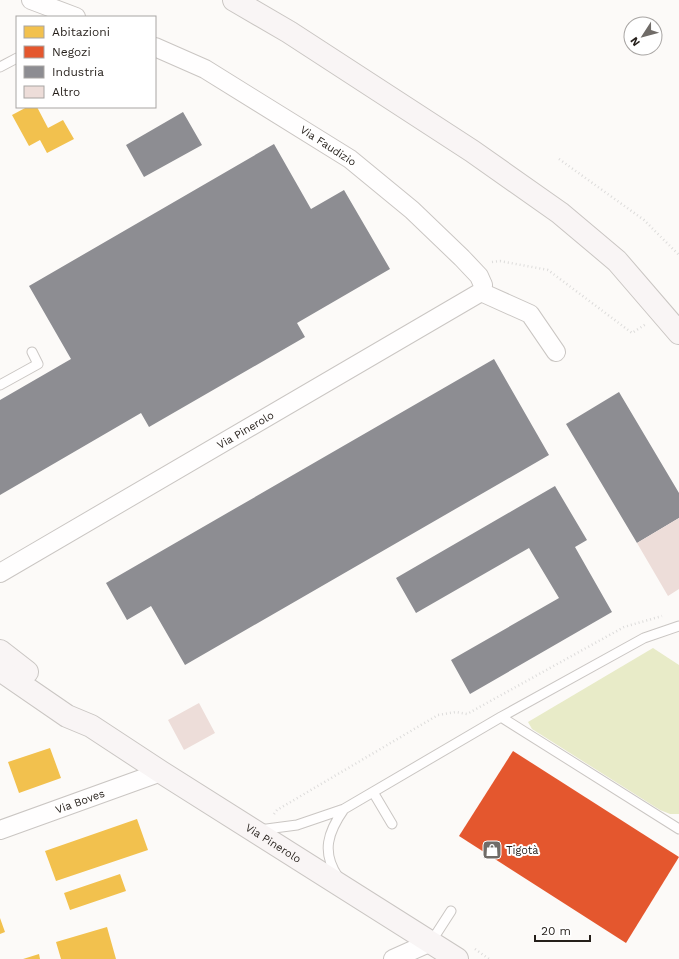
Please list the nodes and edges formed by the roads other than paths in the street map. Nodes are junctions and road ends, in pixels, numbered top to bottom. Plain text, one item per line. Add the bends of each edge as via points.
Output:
1 (31, 0) edge
2 (234, 0) edge
3 (73, 16) edge
4 (156, 47) edge
5 (16, 59) edge
6 (0, 67) edge
7 (476, 278) junction
8 (679, 332) edge
9 (32, 352) dead end
10 (556, 352) dead end
11 (0, 385) edge
12 (3, 573) edge
13 (679, 626) edge
14 (0, 651) edge
15 (0, 670) edge
16 (501, 717) junction
17 (91, 726) junction
18 (161, 772) junction
19 (373, 792) junction
20 (344, 809) junction
21 (263, 824) junction
22 (392, 824) dead end
23 (679, 829) edge
24 (0, 830) edge
25 (345, 889) junction
26 (451, 911) dead end
27 (431, 942) junction
28 (393, 959) edge
29 (457, 959) edge

1 - 3 street
2 - 8 main road via 290,32 472,151 560,213 617,261
4 - 7 street, Via Faudizio via 205,69 350,159 412,210
5 - 6 lane
7 - 10 street via 530,314
7 - 12 street, Via Pinerolo
9 - 11 lane via 38,364
13 - 16 lane via 644,638
14 - 17 main road, Via Pinerolo via 60,695
15 - 17 main road, Via Pinerolo via 67,716
16 - 19 lane
16 - 23 lane
17 - 18 main road, Via Pinerolo
18 - 21 main road, Via Pinerolo
18 - 24 street, Via Boves
19 - 20 lane
19 - 22 lane
20 - 21 lane via 297,825
20 - 25 lane via 331,829 328,852 332,869
21 - 25 main road, Via Pinerolo
25 - 27 main road, Via Pinerolo
26 - 27 lane
27 - 28 street
27 - 29 main road, Via Pinerolo

